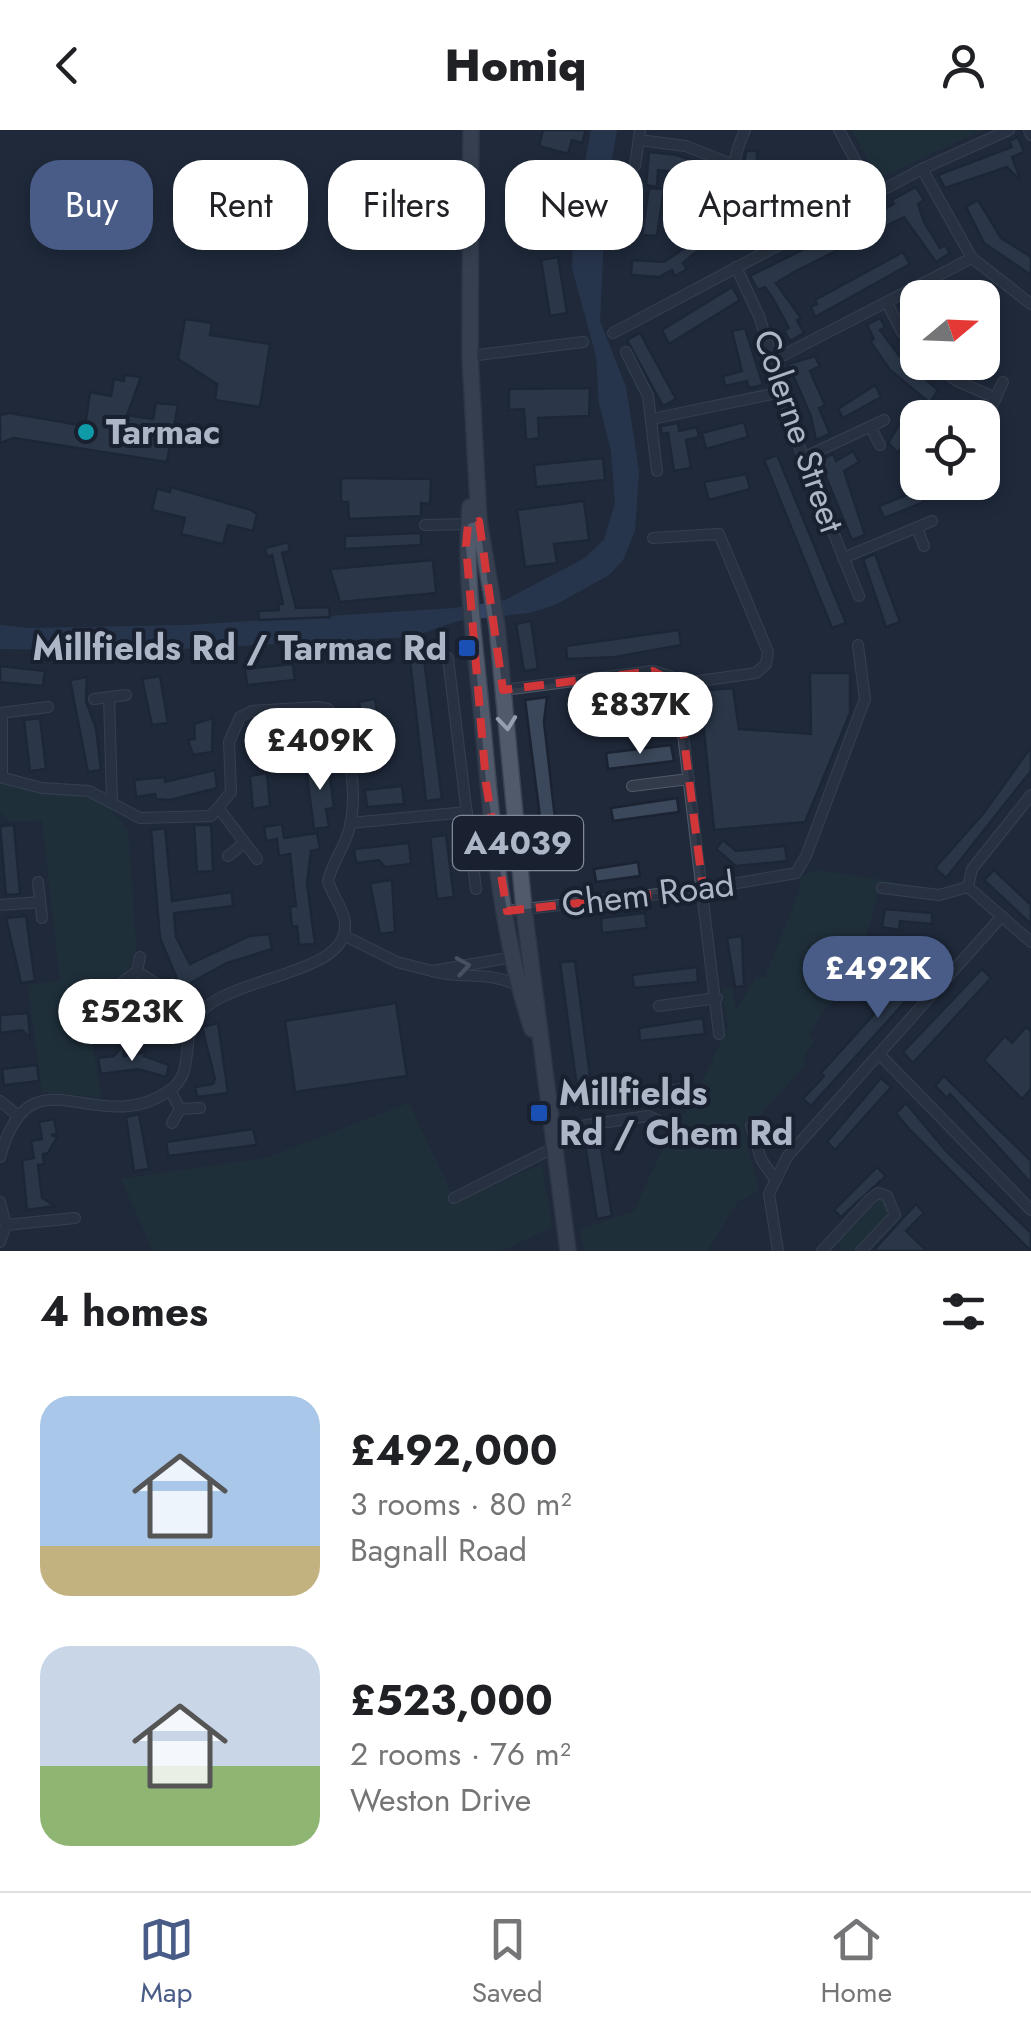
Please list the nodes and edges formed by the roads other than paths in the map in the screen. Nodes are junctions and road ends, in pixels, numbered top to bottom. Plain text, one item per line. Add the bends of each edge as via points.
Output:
1 (472, 130) edge
2 (744, 130) edge
3 (839, 130) edge
4 (1009, 130) edge
5 (640, 135) edge
6 (636, 160) edge
7 (722, 160) edge
8 (733, 160) edge
9 (855, 160) edge
10 (922, 168) junction
11 (886, 187) edge
12 (766, 250) edge
13 (972, 258) junction
14 (736, 266) junction
15 (888, 304) junction
16 (1031, 304) edge
17 (900, 328) edge
18 (614, 334) dead end
19 (583, 342) dead end
20 (626, 352) dead end
21 (470, 356) junction
22 (774, 360) junction
23 (964, 380) edge
24 (1002, 382) dead end
25 (782, 392) junction
26 (996, 398) joint
27 (652, 418) junction
28 (884, 420) dead end
29 (871, 428) junction
30 (880, 445) dead end
31 (803, 458) junction
32 (657, 471) dead end
33 (932, 521) dead end
34 (473, 522) junction
35 (424, 525) dead end
36 (917, 528) junction
37 (653, 538) dead end
38 (924, 546) dead end
39 (843, 558) junction
40 (859, 596) dead end
41 (858, 645) dead end
42 (448, 658) dead end
43 (677, 684) junction
44 (503, 690) junction
45 (126, 695) dead end
46 (108, 697) junction
47 (94, 699) dead end
48 (48, 706) dead end
49 (1, 713) edge
50 (1, 777) edge
51 (512, 778) junction
52 (688, 779) junction
53 (486, 783) junction
54 (632, 786) dead end
55 (1031, 796) edge
56 (112, 800) junction
57 (220, 810) junction
58 (467, 812) junction
59 (350, 823) junction
60 (244, 843) junction
61 (228, 856) dead end
62 (257, 860) dead end
63 (38, 882) dead end
64 (968, 887) junction
65 (476, 888) dead end
66 (703, 888) junction
67 (882, 888) dead end
68 (40, 902) junction
69 (0, 906) edge
70 (524, 909) junction
71 (507, 911) junction
72 (1002, 916) junction
73 (42, 918) dead end
74 (344, 936) junction
75 (1031, 942) edge
76 (140, 957) dead end
77 (514, 957) junction
78 (137, 971) junction
79 (432, 971) junction
80 (121, 982) dead end
81 (518, 986) junction
82 (717, 998) junction
83 (659, 1006) dead end
84 (199, 1012) junction
85 (720, 1034) dead end
86 (880, 1055) junction
87 (542, 1059) junction
88 (170, 1090) junction
89 (0, 1101) edge
90 (180, 1108) junction
91 (200, 1108) dead end
92 (16, 1114) junction
93 (662, 1122) dead end
94 (172, 1124) dead end
95 (751, 1126) dead end
96 (554, 1130) junction
97 (556, 1147) junction
98 (0, 1157) edge
99 (772, 1181) junction
100 (454, 1198) dead end
101 (0, 1202) edge
102 (1031, 1210) edge
103 (75, 1218) dead end
104 (6, 1224) junction
105 (0, 1242) edge
106 (827, 1249) edge
107 (568, 1251) edge
108 (778, 1251) edge
109 (861, 1251) edge

1 - 21 main road, A4039
2 - 8 street
3 - 9 street
4 - 10 street
5 - 6 street
5 - 7 street
10 - 11 street
10 - 13 street
12 - 14 street
13 - 15 street
13 - 16 street
14 - 18 street
14 - 22 street, Colerne Street
15 - 17 street
15 - 22 street
19 - 21 street
20 - 27 street
21 - 34 main road, A4039
22 - 25 street, Colerne Street
23 - 26 street
24 - 26 street
25 - 27 street
25 - 31 street, Colerne Street
27 - 32 street
28 - 29 street
29 - 30 street
29 - 31 street
31 - 39 street, Colerne Street
33 - 36 street
34 - 35 street
34 - 44 main road, A4039 via 492,592
34 - 53 main road, A4039 via 469,597
36 - 38 street
36 - 39 street
37 - 43 street via 719,534 768,652 756,673
39 - 40 street, Colerne Street
41 - 66 street, Chem Road via 865,699 806,856 789,875
42 - 58 street
43 - 44 street via 662,672
43 - 52 street
44 -> 51 main road, A4039
45 - 46 street
46 - 47 street
46 - 56 street
48 - 49 street
49 - 50 street
50 - 56 street
51 - 53 main road
51 - 70 main road, A4039
52 - 54 street
52 - 66 street
53 - 71 main road, A4039
55 - 64 street via 972,869
56 - 57 street via 146,819 196,818
57 - 59 street via 230,792 229,742 240,717 318,707 328,709 339,726
57 - 60 street
58 - 59 street
58 - 65 street
59 - 74 street via 328,881 345,920
60 - 61 street
60 - 62 street
63 - 68 street
64 - 67 street via 939,895
64 - 72 street
66 - 70 street, Chem Road
66 - 82 street
68 - 69 street
68 - 73 street
70 - 71 street, Chem Road
70 - 87 main road, A4039
71 - 77 main road, A4039
72 - 75 street
72 - 86 street
74 - 79 street
74 - 84 street via 319,964 236,987
76 - 78 street
79 -> 77 street
77 - 81 main road, A4039
78 - 80 street
78 - 84 street
79 - 81 street via 455,978 498,974
81 - 87 main road, A4039
82 - 83 street
82 - 85 street
84 - 88 street via 186,1072
86 - 99 street
86 - 102 street
87 - 96 main road, A4039
88 - 90 street
88 - 92 street via 135,1107 52,1100
89 - 92 street
90 - 91 street
90 - 94 street
92 - 98 street
93 - 96 street via 648,1116
95 - 99 street
96 - 97 main road, A4039
97 - 100 street
97 - 107 main road, A4039
99 - 108 street
101 - 104 street
103 - 104 street
104 - 105 street
106 - 109 street via 870,1199 887,1196 895,1215

